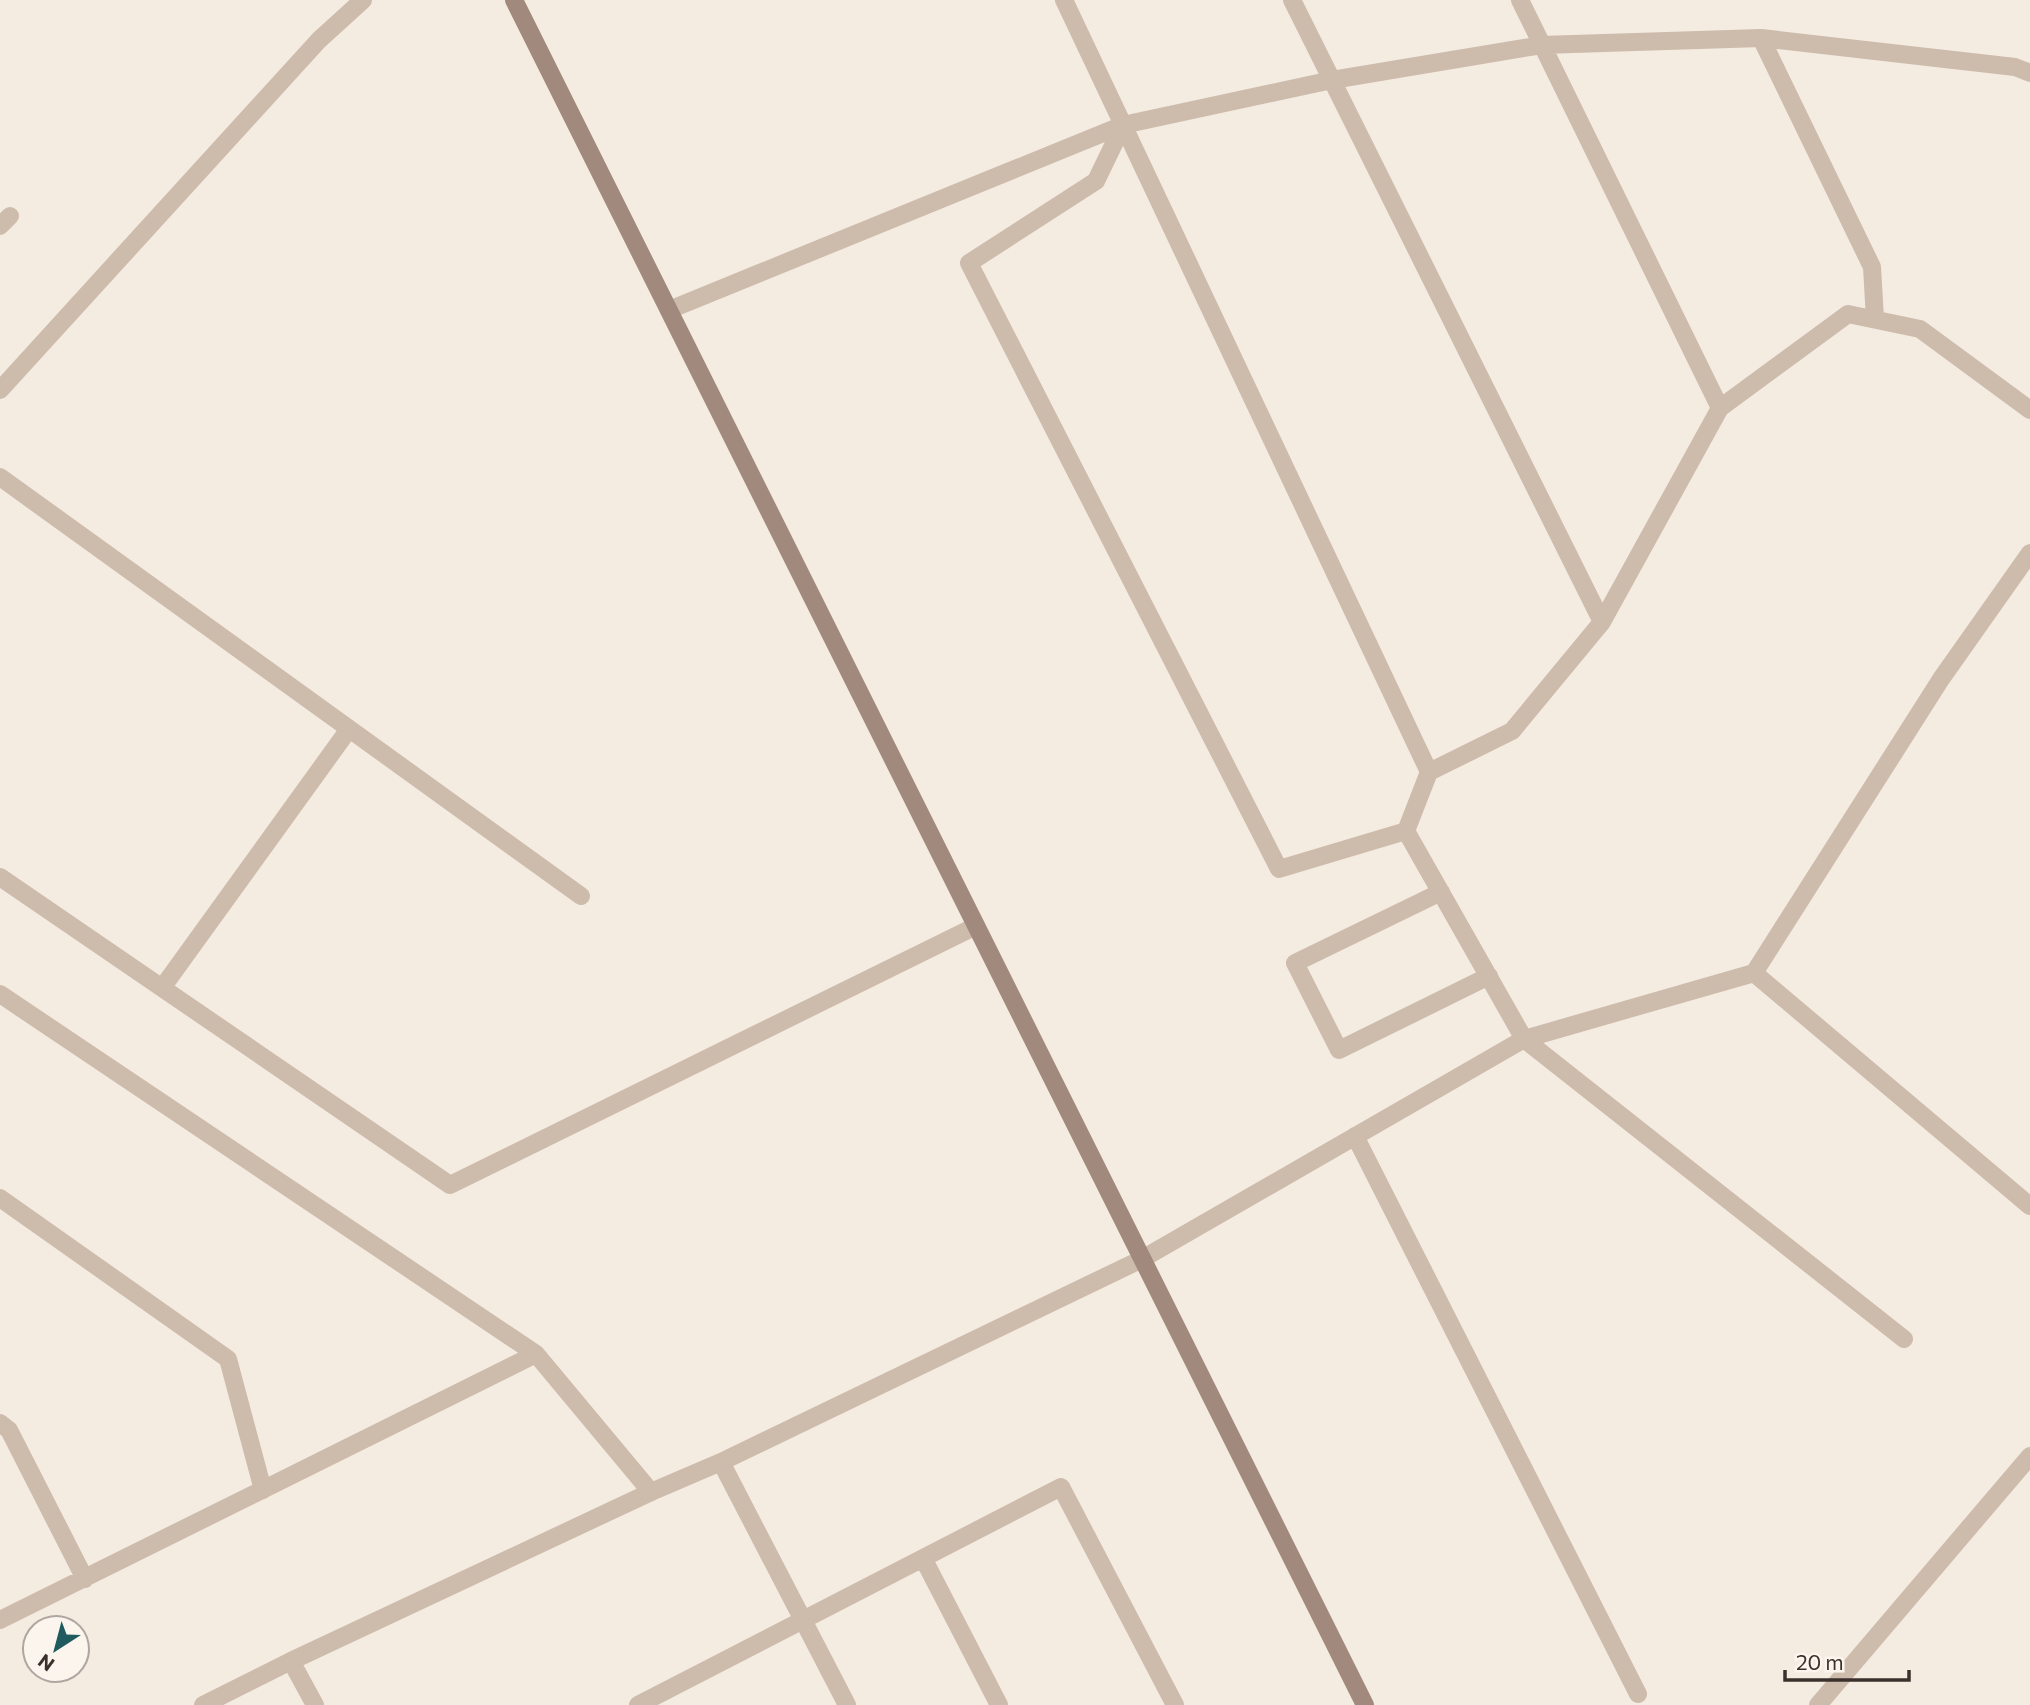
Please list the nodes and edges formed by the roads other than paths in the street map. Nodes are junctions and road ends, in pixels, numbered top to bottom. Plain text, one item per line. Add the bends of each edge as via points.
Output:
1 (363, 0) edge
2 (514, 0) edge
3 (1063, 0) edge
4 (1292, 0) edge
5 (1520, 0) edge
6 (1761, 38) junction
7 (1542, 45) junction
8 (2030, 73) edge
9 (1332, 79) junction
10 (1123, 125) junction
11 (669, 310) junction
12 (1875, 319) junction
13 (0, 390) edge
14 (1720, 408) junction
15 (2030, 410) edge
16 (0, 477) edge
17 (2030, 553) edge
18 (1602, 622) junction
19 (349, 729) junction
20 (1429, 772) junction
21 (1406, 831) junction
22 (0, 877) edge
23 (1441, 892) junction
24 (581, 896) dead end
25 (976, 926) junction
26 (1754, 974) junction
27 (1489, 976) junction
28 (162, 988) junction
29 (0, 994) edge
30 (1524, 1039) junction
31 (1355, 1136) junction
32 (0, 1198) edge
33 (2030, 1206) edge
34 (1142, 1259) junction
35 (1904, 1339) dead end
36 (536, 1354) junction
37 (0, 1423) edge
38 (2030, 1456) edge
39 (721, 1462) junction
40 (263, 1490) junction
41 (651, 1492) junction
42 (923, 1558) junction
43 (85, 1579) junction
44 (0, 1620) edge
45 (803, 1620) junction
46 (291, 1661) junction
47 (1638, 1694) dead end
48 (665, 1699) edge
49 (203, 1705) edge
50 (315, 1705) edge
51 (638, 1705) edge
52 (847, 1705) edge
53 (999, 1705) edge
54 (1175, 1705) edge
55 (1365, 1705) edge
56 (1818, 1705) edge

1 - 13 street via 319,40
2 - 11 main road
3 - 10 street
4 - 9 street
5 - 7 street
6 - 7 street
6 - 8 street via 2015,67
6 - 12 street via 1872,267
7 - 9 street
7 - 14 street
9 - 10 street
9 - 18 street
10 - 11 street
10 - 20 street
10 - 21 street via 1096,181 969,263 1279,869
11 - 25 main road
12 - 14 street via 1848,314
12 - 15 street via 1920,329
14 - 18 street
16 - 19 street
17 - 26 street via 1941,679
18 - 20 street via 1512,732
19 - 24 street
19 - 28 street
20 - 21 street
21 - 23 street
22 - 28 street
23 - 27 street
23 - 27 street via 1296,963 1339,1050
25 - 28 street via 450,1185
25 - 34 main road
26 - 30 street
26 - 33 street
27 - 30 street
29 - 36 street
30 - 31 street
30 - 35 street
31 - 34 street
31 - 47 street
32 - 40 street via 228,1359
34 - 39 street
34 - 55 main road
36 - 40 street
36 - 41 street
37 - 43 street via 9,1430
38 - 56 street
39 - 41 street
39 - 45 street
40 - 43 street
41 - 46 street
42 - 45 street
42 - 53 street
42 - 54 street via 1061,1487
43 - 44 street
45 - 48 street
45 - 52 street
46 - 49 street
46 - 50 street
48 - 51 street

